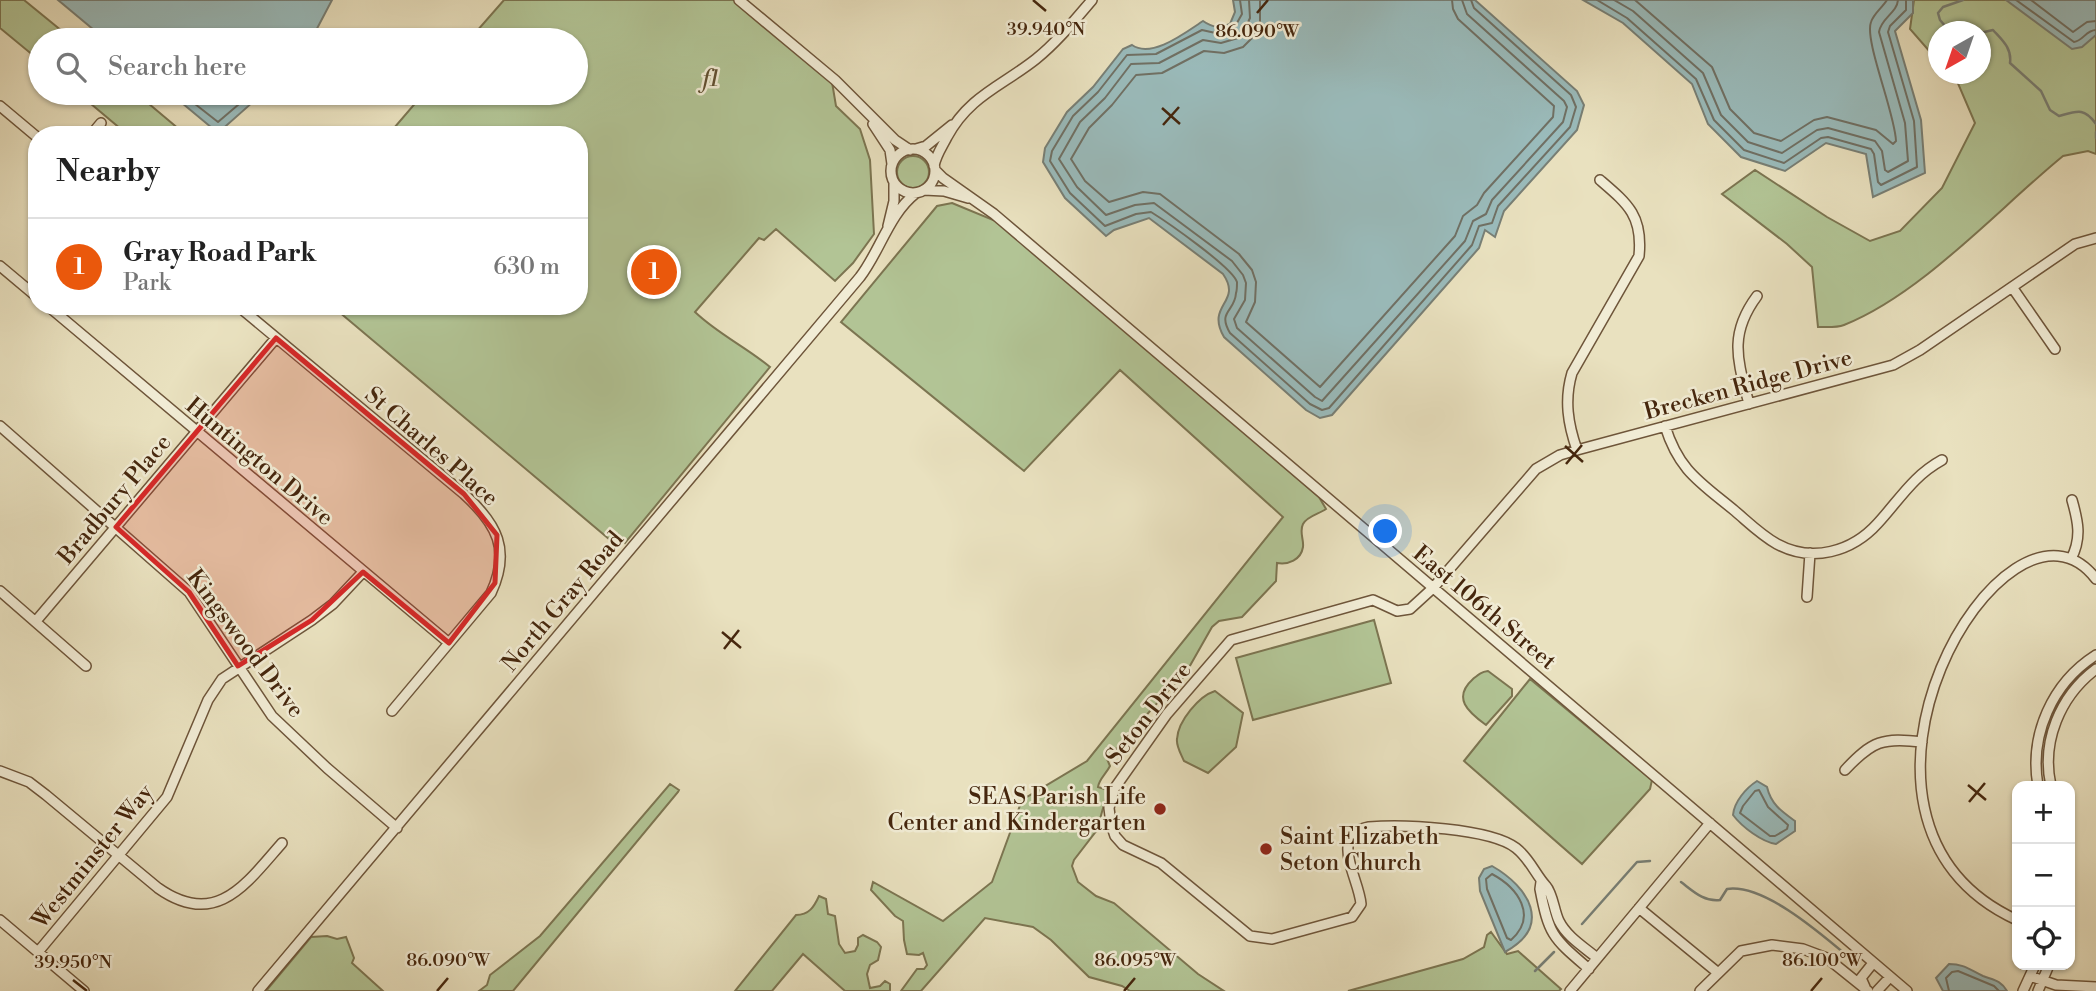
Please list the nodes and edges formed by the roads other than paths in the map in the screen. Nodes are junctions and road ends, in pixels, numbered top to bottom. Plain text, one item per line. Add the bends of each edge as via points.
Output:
1 (739, 0) edge
2 (1091, 0) edge
3 (0, 106) edge
4 (867, 113) junction
5 (101, 123) dead end
6 (952, 125) junction
7 (98, 126) edge
8 (28, 129) edge
9 (911, 150) junction
10 (892, 166) junction
11 (934, 168) junction
12 (1600, 180) dead end
13 (894, 182) junction
14 (920, 192) junction
15 (973, 199) junction
16 (887, 231) junction
17 (2096, 239) edge
18 (0, 266) edge
19 (2012, 286) junction
20 (28, 289) edge
21 (1756, 296) dead end
22 (58, 315) edge
23 (249, 315) edge
24 (276, 338) junction
25 (2055, 349) dead end
26 (1749, 404) junction
27 (0, 426) edge
28 (1665, 426) junction
29 (196, 433) junction
30 (1577, 450) junction
31 (1942, 460) dead end
32 (2072, 500) dead end
33 (116, 527) junction
34 (1810, 553) junction
35 (2071, 559) junction
36 (363, 572) junction
37 (2096, 579) edge
38 (1433, 588) junction
39 (0, 591) edge
40 (1807, 597) dead end
41 (36, 621) junction
42 (449, 643) junction
43 (2096, 655) edge
44 (86, 666) dead end
45 (238, 666) junction
46 (2096, 669) edge
47 (392, 711) dead end
48 (1922, 742) junction
49 (1845, 770) dead end
50 (0, 771) edge
51 (2038, 781) edge
52 (2051, 781) edge
53 (1710, 823) junction
54 (397, 828) junction
55 (282, 843) dead end
56 (118, 856) junction
57 (1541, 882) junction
58 (1639, 908) junction
59 (2012, 917) edge
60 (0, 920) edge
61 (38, 951) junction
62 (1597, 958) junction
63 (1873, 962) junction
64 (1589, 969) junction
65 (2033, 970) edge
66 (2047, 970) edge
67 (1717, 972) junction
68 (2030, 976) junction
69 (1890, 977) junction
70 (2043, 981) junction
71 (2096, 987) edge
72 (84, 991) edge
73 (258, 991) edge
74 (1570, 991) edge
75 (1700, 991) edge
76 (1870, 991) edge
77 (1907, 991) edge
78 (2023, 991) edge
79 (2038, 991) edge

1 - 4 street via 835,80
2 - 6 street via 1048,49 982,95
3 - 8 street
4 - 9 street
4 - 10 street via 890,150
5 - 7 street
6 - 9 street via 926,146
6 - 11 street
9 - 10 street via 900,154
9 - 11 street via 929,156
10 - 13 street
11 - 14 street via 931,184
11 - 15 street, East 106th Street
12 - 30 street via 1635,215 1639,256 1572,373 1567,409
13 - 14 street via 903,191
13 - 16 street, North Gray Road
14 - 15 street, East 106th Street via 944,191
14 - 16 street, North Gray Road via 906,201
15 - 38 street, East 106th Street
16 - 54 street, North Gray Road via 860,277
17 - 19 street, Brecken Ridge Drive via 2075,244
18 - 20 street
19 - 25 street
19 - 26 street, Brecken Ridge Drive via 1893,365
21 - 26 street via 1745,312 1737,339 1738,365
22 - 29 street, Huntington Drive
23 - 24 street, St Charles Place
24 - 29 street, Bradbury Place
24 - 42 street, St Charles Place via 464,494 491,522 501,558 495,583
26 - 28 street, Brecken Ridge Drive
27 - 33 street, Kingswood Drive
28 - 30 street, Brecken Ridge Drive
28 - 34 street via 1672,449 1695,477 1769,539
29 - 33 street, Bradbury Place
29 - 36 street, Huntington Drive
30 - 38 street, Brecken Ridge Drive via 1536,469
31 - 34 street via 1919,474 1860,539 1831,552
32 - 35 street via 2079,531
33 - 41 street, Bradbury Place
33 - 45 street, Kingswood Drive via 189,592
34 - 40 street
35 - 37 street
35 - 48 street via 2046,556 2025,562 1979,603 1943,661
36 - 42 street, Huntington Drive
36 - 45 street, Westminster Way via 312,620
38 - 53 street, East 106th Street
38 - 57 street, Seton Drive via 1405,610 1373,600 1231,640 1167,713 1114,789 1109,808 1115,836 1132,851 1161,863 1241,930 1260,939 1352,917 1359,911 1361,895 1346,849 1362,828 1496,837 1524,855
39 - 41 street
41 - 44 street
42 - 47 street, St Charles Place
43 - 51 street via 2066,680 2048,710 2037,751
45 - 54 street, Kingswood Drive via 272,716
45 - 56 street, Westminster Way via 208,700 167,797
46 - 52 street via 2059,713 2048,754
48 - 49 street via 1897,739 1872,745
48 - 59 street via 1922,798 1941,852 1978,896
50 - 56 street via 37,789
53 - 58 street
53 - 63 street, East 106th Street
54 - 73 street, North Gray Road
55 - 56 street via 235,894 199,905 172,898
56 - 61 street, Westminster Way
57 - 62 street, Seton Drive via 1563,928
57 - 64 street, Seton Drive via 1551,933
58 - 62 street
58 - 67 street
60 - 61 street
61 - 72 street
62 - 64 street
63 - 69 street, East 106th Street
63 - 76 street via 1861,978
64 - 74 street
65 - 68 street
66 - 70 street
67 - 75 street
67 - 76 street via 1741,951 1789,945 1827,958
68 - 70 street
68 - 78 street
69 - 76 street
69 - 77 street, East 106th Street
70 - 71 street
70 - 79 street

